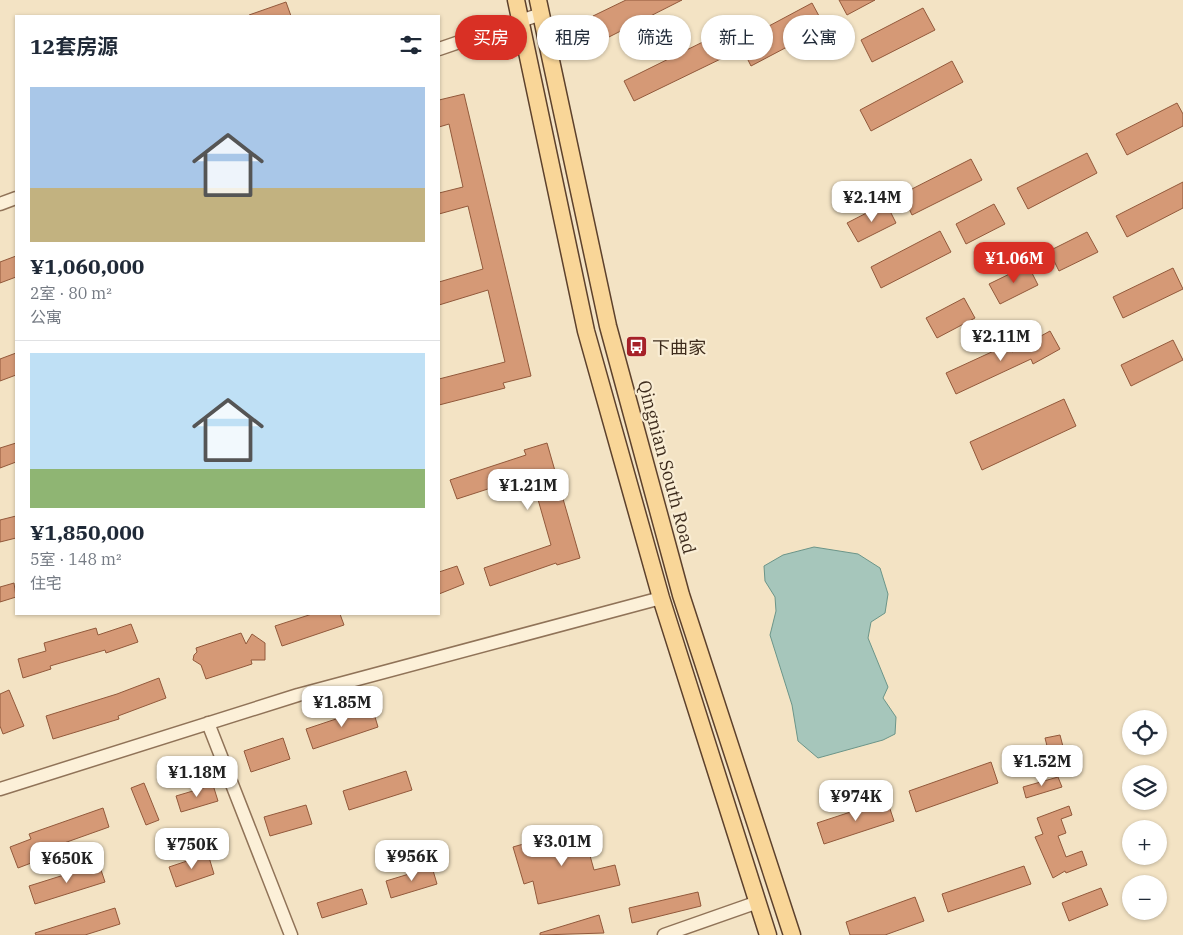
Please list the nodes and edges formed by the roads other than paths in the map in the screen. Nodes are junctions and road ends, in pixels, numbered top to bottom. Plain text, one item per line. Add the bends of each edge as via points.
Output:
1 (516, 0) edge
2 (540, 7) edge
3 (519, 15) edge
4 (527, 16) edge
5 (455, 44) edge
6 (440, 50) edge
7 (527, 54) edge
8 (15, 198) edge
9 (0, 204) edge
10 (661, 598) junction
11 (208, 723) junction
12 (0, 789) edge
13 (758, 902) junction
14 (291, 935) edge
15 (664, 935) edge
16 (768, 935) edge
17 (792, 935) edge

1 - 3 main road
2 - 4 street
2 - 17 main road, Qingnian South Road via 608,326 681,595
5 - 6 street
7 - 10 main road via 586,331
8 - 9 street
10 - 11 street via 298,695
10 - 13 main road
11 - 12 street
11 - 14 street
13 - 15 street
13 - 16 main road

